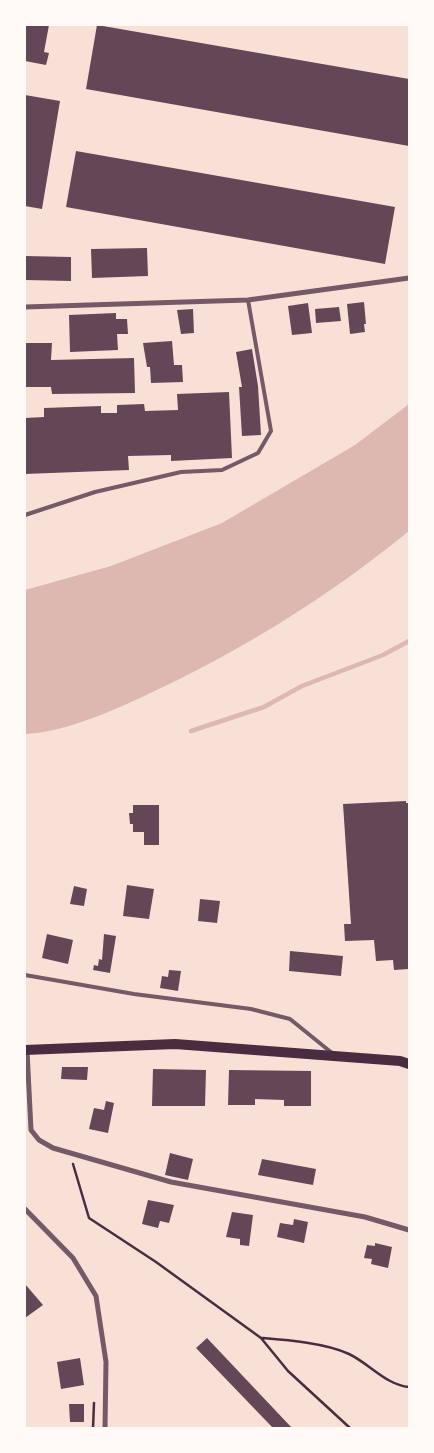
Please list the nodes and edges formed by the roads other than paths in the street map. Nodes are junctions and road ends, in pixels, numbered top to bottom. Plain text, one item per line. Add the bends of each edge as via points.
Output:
1 (409, 278) edge
2 (248, 300) junction
3 (25, 307) edge
4 (25, 516) edge
5 (25, 975) edge
6 (26, 1050) edge
7 (336, 1056) junction
8 (409, 1064) edge
9 (25, 1209) edge
10 (409, 1230) edge
11 (105, 1428) edge

1 - 2 street
2 - 3 street
2 - 4 lane via 271,431 258,453 222,470 182,472 94,492
5 - 7 lane via 134,994 251,1009 290,1019
6 - 7 main road via 175,1044
6 - 10 street via 31,1130 52,1148 171,1182 365,1217
7 - 8 main road
9 - 11 street via 73,1258 96,1296 106,1362

